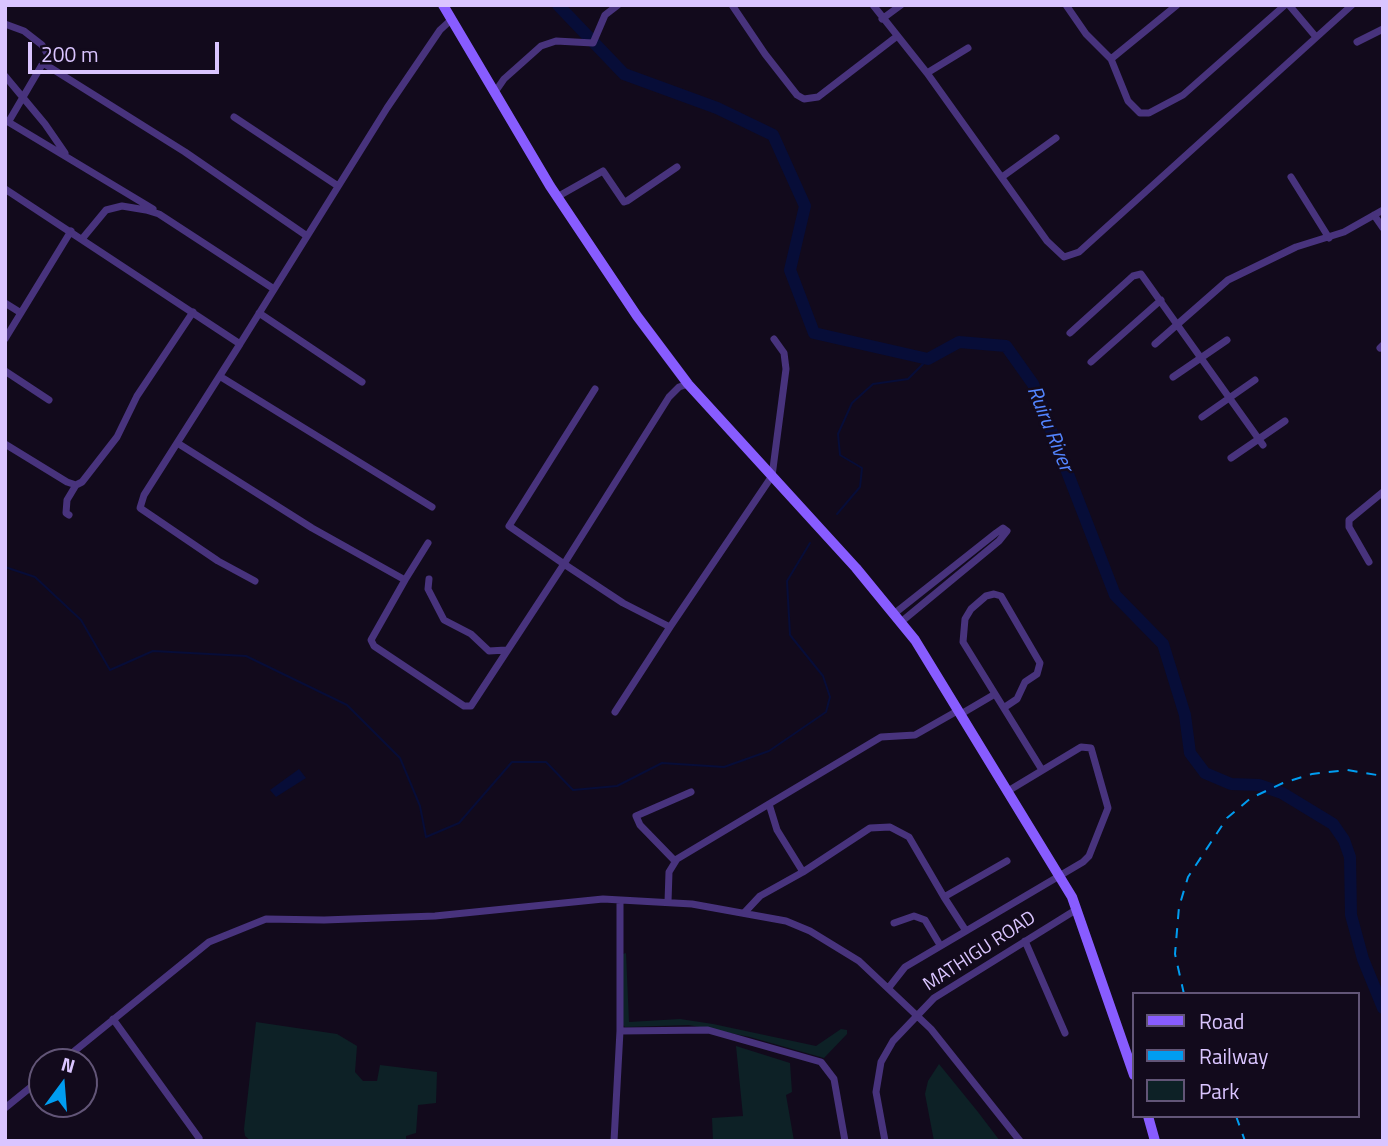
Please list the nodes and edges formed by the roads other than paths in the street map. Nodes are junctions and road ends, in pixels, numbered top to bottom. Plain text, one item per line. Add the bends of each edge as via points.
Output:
1 (443, 5) edge
2 (618, 5) edge
3 (732, 5) edge
4 (873, 5) edge
5 (901, 5) edge
6 (1066, 5) edge
7 (1177, 5) edge
8 (1287, 5) edge
9 (1352, 5) edge
10 (452, 19) junction
11 (882, 19) junction
12 (5, 23) edge
13 (1383, 29) edge
14 (897, 37) junction
15 (1316, 37) junction
16 (1357, 42) dead end
17 (968, 48) dead end
18 (1111, 60) junction
19 (47, 65) junction
20 (927, 73) junction
21 (5, 76) edge
22 (495, 92) junction
23 (22, 96) junction
24 (233, 117) dead end
25 (7, 120) edge
26 (1056, 138) dead end
27 (67, 157) junction
28 (677, 167) dead end
29 (1002, 177) junction
30 (1291, 177) dead end
31 (338, 187) junction
32 (5, 189) edge
33 (557, 197) junction
34 (1383, 210) edge
35 (159, 214) junction
36 (1374, 215) junction
37 (1383, 228) edge
38 (71, 231) junction
39 (307, 236) junction
40 (1329, 238) junction
41 (82, 239) junction
42 (274, 289) junction
43 (1161, 300) junction
44 (5, 303) edge
45 (192, 312) junction
46 (21, 313) junction
47 (259, 313) junction
48 (1178, 326) junction
49 (1070, 332) dead end
50 (5, 339) edge
51 (774, 339) dead end
52 (1227, 340) dead end
53 (240, 344) junction
54 (1155, 344) dead end
55 (1200, 359) junction
56 (1091, 362) dead end
57 (5, 371) edge
58 (222, 377) junction
59 (1173, 377) dead end
60 (1255, 380) dead end
61 (362, 382) dead end
62 (688, 384) junction
63 (595, 389) dead end
64 (1229, 399) junction
65 (49, 400) dead end
66 (1202, 417) dead end
67 (1284, 421) dead end
68 (1260, 442) junction
69 (5, 444) edge
70 (179, 444) junction
71 (1231, 458) dead end
72 (772, 476) junction
73 (76, 485) junction
74 (1383, 492) edge
75 (432, 507) dead end
76 (69, 515) dead end
77 (428, 543) dead end
78 (1369, 562) dead end
79 (564, 564) junction
80 (429, 579) dead end
81 (405, 580) junction
82 (255, 581) dead end
83 (923, 591) junction
84 (929, 599) junction
85 (898, 617) junction
86 (670, 627) junction
87 (506, 650) junction
88 (995, 694) junction
89 (1005, 707) junction
90 (615, 712) dead end
91 (960, 712) junction
92 (1042, 770) junction
93 (1008, 791) junction
94 (691, 792) dead end
95 (769, 804) junction
96 (675, 861) junction
97 (1007, 861) dead end
98 (803, 872) junction
99 (1059, 875) junction
100 (944, 897) junction
101 (620, 900) junction
102 (668, 902) junction
103 (1074, 911) junction
104 (745, 912) junction
105 (894, 923) dead end
106 (966, 931) junction
107 (1025, 941) junction
108 (940, 945) junction
109 (890, 986) junction
110 (916, 1016) junction
111 (113, 1019) junction
112 (620, 1031) junction
113 (1065, 1033) dead end
114 (78, 1048) edge
115 (1132, 1069) edge
116 (28, 1089) edge
117 (5, 1108) edge
118 (1148, 1118) edge
119 (197, 1139) edge
120 (208, 1141) edge
121 (614, 1141) edge
122 (845, 1141) edge
123 (885, 1141) edge
124 (1020, 1141) edge
125 (1155, 1141) edge

1 - 10 main road
2 - 22 street via 605,15 595,41 586,45 556,41 541,46
3 - 14 street via 765,54 804,99 818,97
4 - 11 street
5 - 11 street
6 - 18 street
7 - 18 street
8 - 15 street
8 - 18 street via 1183,95 1149,113 1140,113 1128,101
9 - 15 street
10 - 22 main road
10 - 31 street via 440,30
11 - 14 street
12 - 19 street via 42,45
13 - 16 street
14 - 20 street
15 - 29 street via 1071,256 1063,257 1052,247
17 - 20 street
19 - 23 street via 43,63
19 - 39 street via 186,152
20 - 29 street
21 - 23 street
22 - 33 main road
23 - 25 street
23 - 27 street
24 - 31 street
25 - 27 street
26 - 29 street
27 - 35 street
28 - 33 street via 624,202 603,171
30 - 40 street
31 - 39 street
32 - 38 street
33 - 62 main road
34 - 36 street
35 - 41 street via 113,208 98,218
35 - 42 street
36 - 37 street
36 - 40 street
38 - 41 street
38 - 46 street
39 - 42 street
40 - 48 street via 1296,247 1228,280
41 - 45 street
42 - 47 street
43 - 48 street
43 - 49 street via 1145,276 1137,273
43 - 56 street
44 - 46 street
45 - 53 street
45 - 73 street via 137,396 117,437
46 - 50 street
47 - 53 street
47 - 61 street
48 - 54 street
48 - 55 street
51 - 72 street via 784,353 786,369
52 - 55 street
53 - 58 street
55 - 59 street
55 - 64 street
57 - 65 street
58 - 70 street
58 - 75 street
60 - 64 street
62 - 72 main road
62 - 79 street via 669,397
63 - 79 street via 509,526
64 - 66 street
64 - 68 street
67 - 68 street
68 - 71 street
69 - 73 street
70 - 81 street
70 - 82 street via 140,508
72 - 85 main road
72 - 86 street
73 - 76 street via 67,500
74 - 78 street via 1349,520
77 - 81 street
79 - 86 street
79 - 87 street
80 - 87 street via 428,589 444,620 471,634 489,651
81 - 87 street via 372,635 374,646 464,706 471,706
83 - 84 street
83 - 84 street via 1000,530 1007,531
83 - 85 street
84 - 85 street
85 - 91 main road
86 - 90 street
88 - 89 street
88 - 89 street via 962,634 971,609 986,596 997,594 1040,663 1037,674 1027,679 1017,699
88 - 91 street
89 - 92 street
91 - 93 main road
91 - 95 street via 915,735 881,737
92 - 93 street
92 - 99 street via 1081,747 1090,748 1108,808 1089,856
93 - 99 main road
94 - 96 street via 636,816
95 - 96 street
95 - 98 street via 777,830
96 - 102 street via 669,872
97 - 100 street
98 - 100 street via 870,828 890,827 909,837
98 - 104 street via 760,896
99 - 103 main road via 1072,897
99 - 106 street
100 - 106 street
101 - 102 street
101 - 111 street via 435,916 266,919 209,942
101 - 112 street
102 - 104 street
103 - 107 street, MATHIGU ROAD
103 - 115 main road
104 - 109 street via 810,931
105 - 108 street via 914,916 925,920
106 - 108 street
107 - 110 street, MATHIGU ROAD via 957,982
107 - 113 street
108 - 109 street via 898,972
109 - 110 street
110 - 123 street, MATHIGU ROAD via 886,1052 877,1077 877,1111
110 - 124 street
111 - 114 street
111 - 119 street
112 - 121 street
112 - 122 street via 708,1030 821,1062 834,1079
116 - 117 street
118 - 125 main road
119 - 120 street

